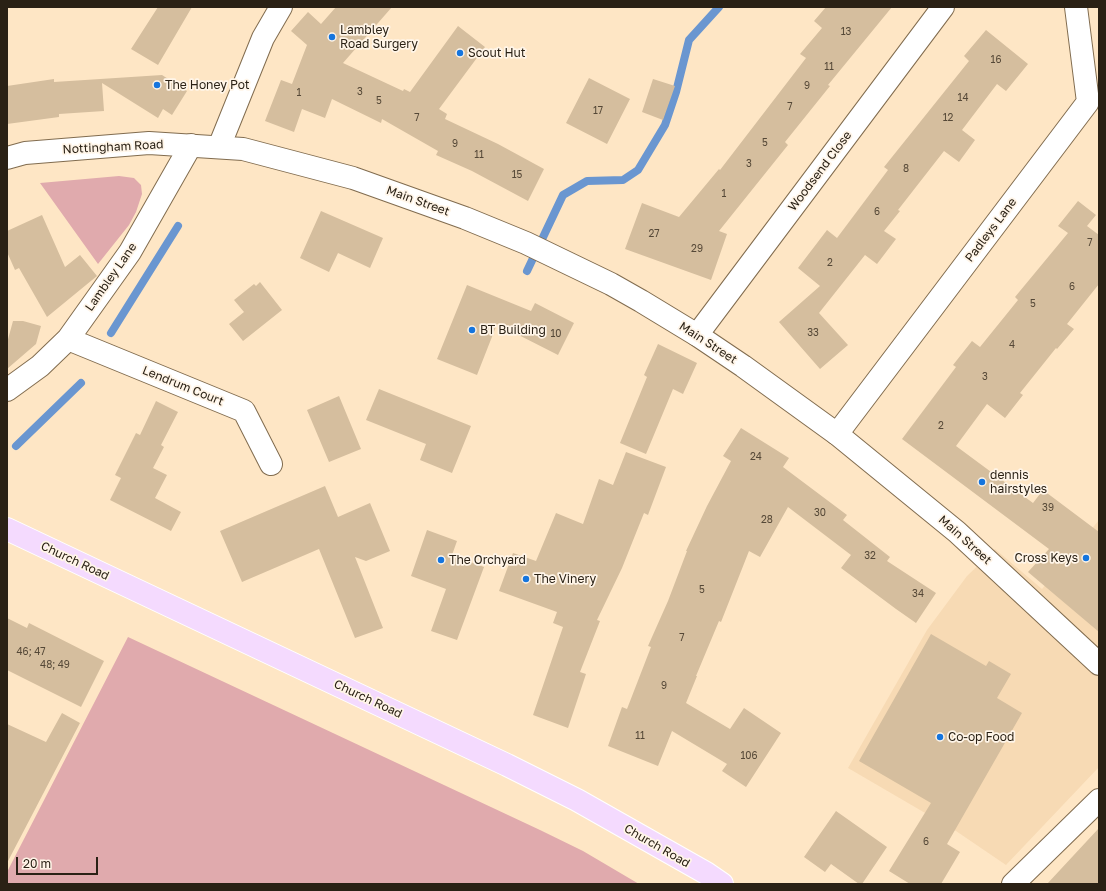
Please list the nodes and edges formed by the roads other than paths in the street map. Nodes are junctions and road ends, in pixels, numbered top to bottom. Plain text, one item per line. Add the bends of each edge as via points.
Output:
1 (281, 7) edge
2 (943, 7) edge
3 (1076, 7) edge
4 (191, 145) junction
5 (219, 147) junction
6 (243, 149) joint
7 (7, 158) edge
8 (697, 335) junction
9 (68, 338) junction
10 (7, 390) edge
11 (837, 434) junction
12 (271, 464) dead end
13 (7, 529) edge
14 (1099, 664) edge
15 (1099, 800) edge
16 (722, 884) edge
17 (1013, 884) edge

1 - 5 street via 263,38
2 - 8 street, Woodsend Close
3 - 11 street, Padleys Lane via 1088,102
4 - 5 street, Nottingham Road
4 - 7 street, Nottingham Road via 149,143 100,146
4 - 9 street, Lambley Lane via 130,252
5 - 6 street, Nottingham Road
6 - 8 street, Main Street via 353,178 465,218 526,243 611,284
8 - 11 street, Main Street
9 - 10 street, Lambley Lane via 40,366
9 - 12 street, Lendrum Court via 244,411
11 - 14 street, Main Street via 956,532
13 - 16 main road, Church Road via 508,765 577,800
15 - 17 street

